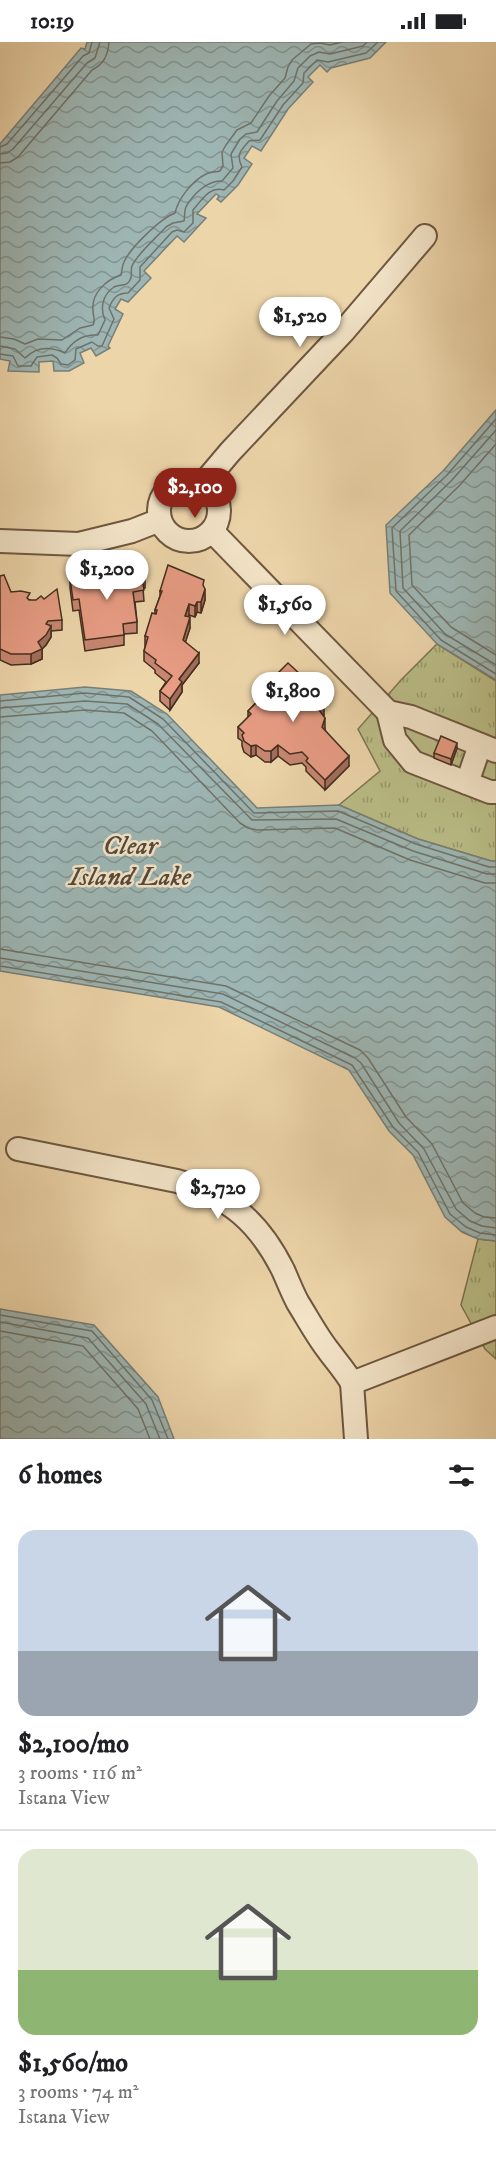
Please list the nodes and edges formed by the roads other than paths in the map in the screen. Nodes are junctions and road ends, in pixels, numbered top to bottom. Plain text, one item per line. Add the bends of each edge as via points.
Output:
1 (425, 236) dead end
2 (203, 484) junction
3 (160, 520) junction
4 (212, 531) junction
5 (0, 541) edge
6 (388, 712) junction
7 (488, 748) edge
8 (467, 783) junction
9 (496, 792) edge
10 (18, 1149) dead end
11 (496, 1327) edge
12 (352, 1383) junction
13 (356, 1439) edge

1 - 2 street
2 - 3 street via 187,481 171,486 161,499
2 - 4 street via 219,505 218,522
3 - 4 street via 173,537 184,541 204,538
3 - 5 street via 79,544
4 - 6 street
6 - 7 street via 411,717
6 - 8 street via 395,740 412,762
7 - 8 street
8 - 9 street
10 - 12 street via 202,1188 225,1201 247,1217 267,1241 297,1301
11 - 12 street
12 - 13 street

